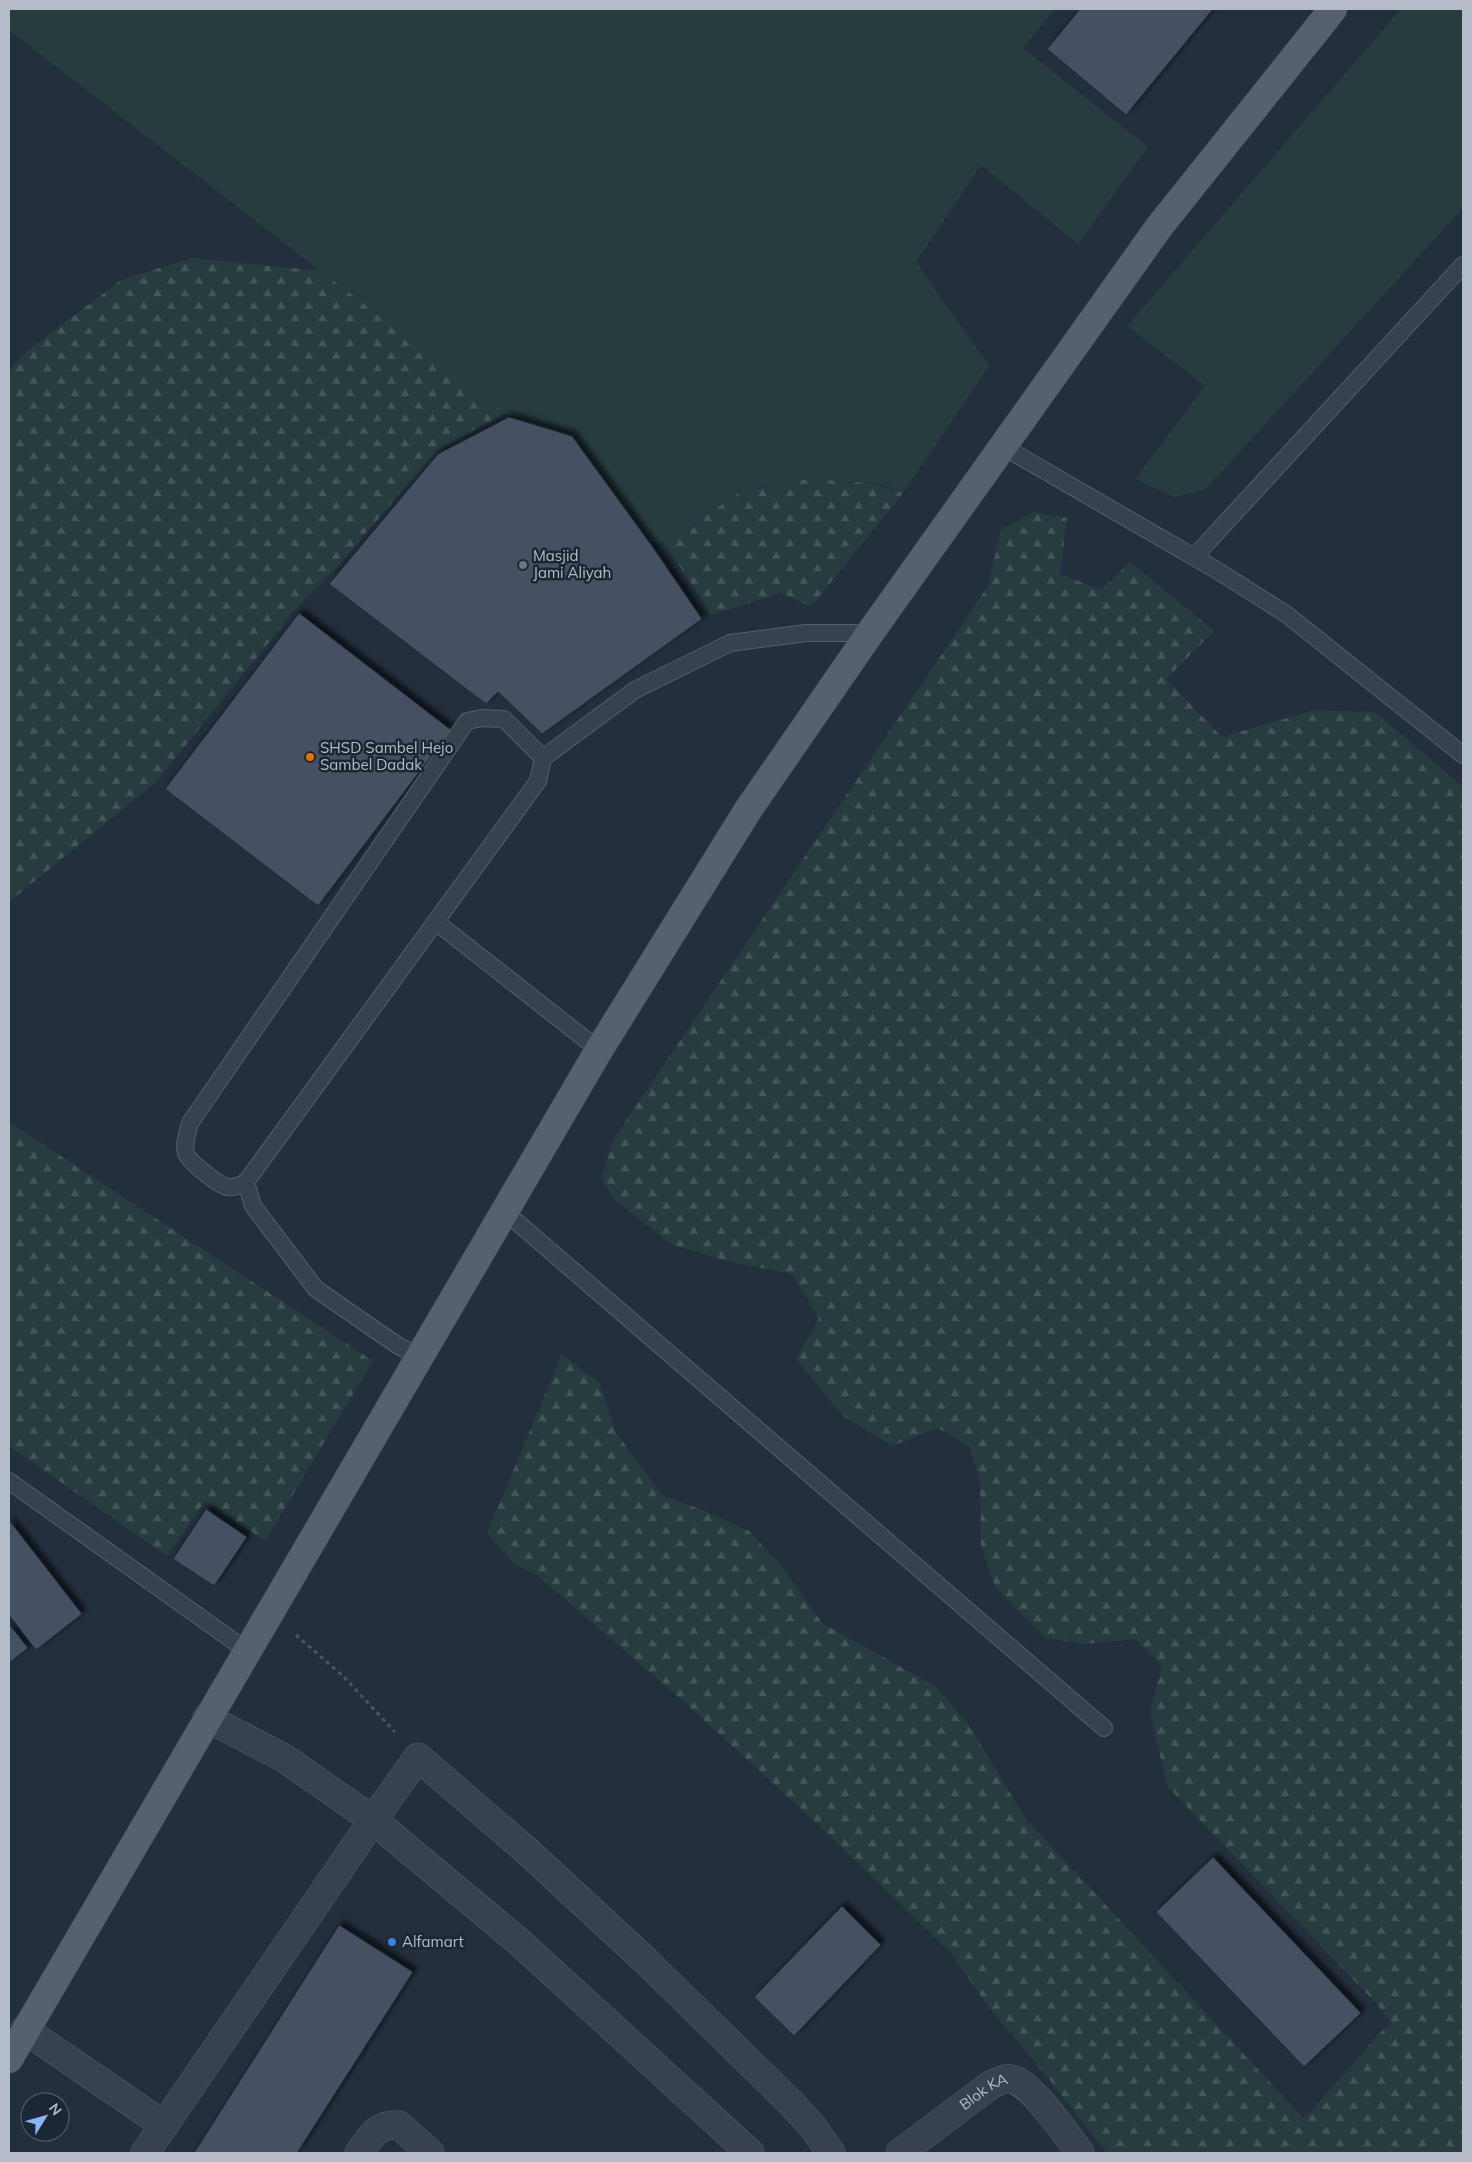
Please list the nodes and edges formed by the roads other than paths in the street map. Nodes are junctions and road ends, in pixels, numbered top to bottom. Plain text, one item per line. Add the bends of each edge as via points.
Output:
1 (1332, 9) edge
2 (1463, 265) edge
3 (1002, 446) junction
4 (1194, 557) junction
5 (870, 633) junction
6 (1463, 755) edge
7 (543, 758) junction
8 (436, 922) junction
9 (599, 1050) junction
10 (246, 1182) junction
11 (504, 1212) junction
12 (419, 1357) junction
13 (9, 1481) edge
14 (246, 1650) junction
15 (207, 1718) junction
16 (1104, 1728) dead end
17 (372, 1820) junction
18 (25, 2030) junction
19 (9, 2059) edge
20 (164, 2125) junction
21 (145, 2153) edge
22 (359, 2153) edge
23 (430, 2153) edge
24 (750, 2153) edge
25 (830, 2153) edge
26 (900, 2153) edge
27 (1080, 2153) edge

1 - 3 main road via 1159,227
2 - 4 lane
3 - 4 lane
3 - 5 main road
4 - 6 lane via 1286,614
5 - 7 lane via 806,633 730,643 636,690
5 - 9 main road via 748,810
7 - 8 lane via 538,781
7 - 10 lane via 504,719 467,721 190,1123 185,1144 190,1161 226,1187
8 - 9 lane
8 - 10 lane
9 - 11 main road
10 - 12 lane via 253,1206 316,1289
11 - 12 main road
11 - 16 lane
12 - 14 main road
13 - 14 lane
14 - 15 main road
15 - 17 street via 284,1758
15 - 18 main road
17 - 20 street
17 - 24 street via 517,1940
17 - 25 street via 418,1757 527,1851 647,1962 792,2104
18 - 19 main road
18 - 20 street
20 - 21 street
22 - 23 street via 373,2133 386,2125 399,2125
26 - 27 street, Blok KA via 989,2086 1012,2078 1027,2086

